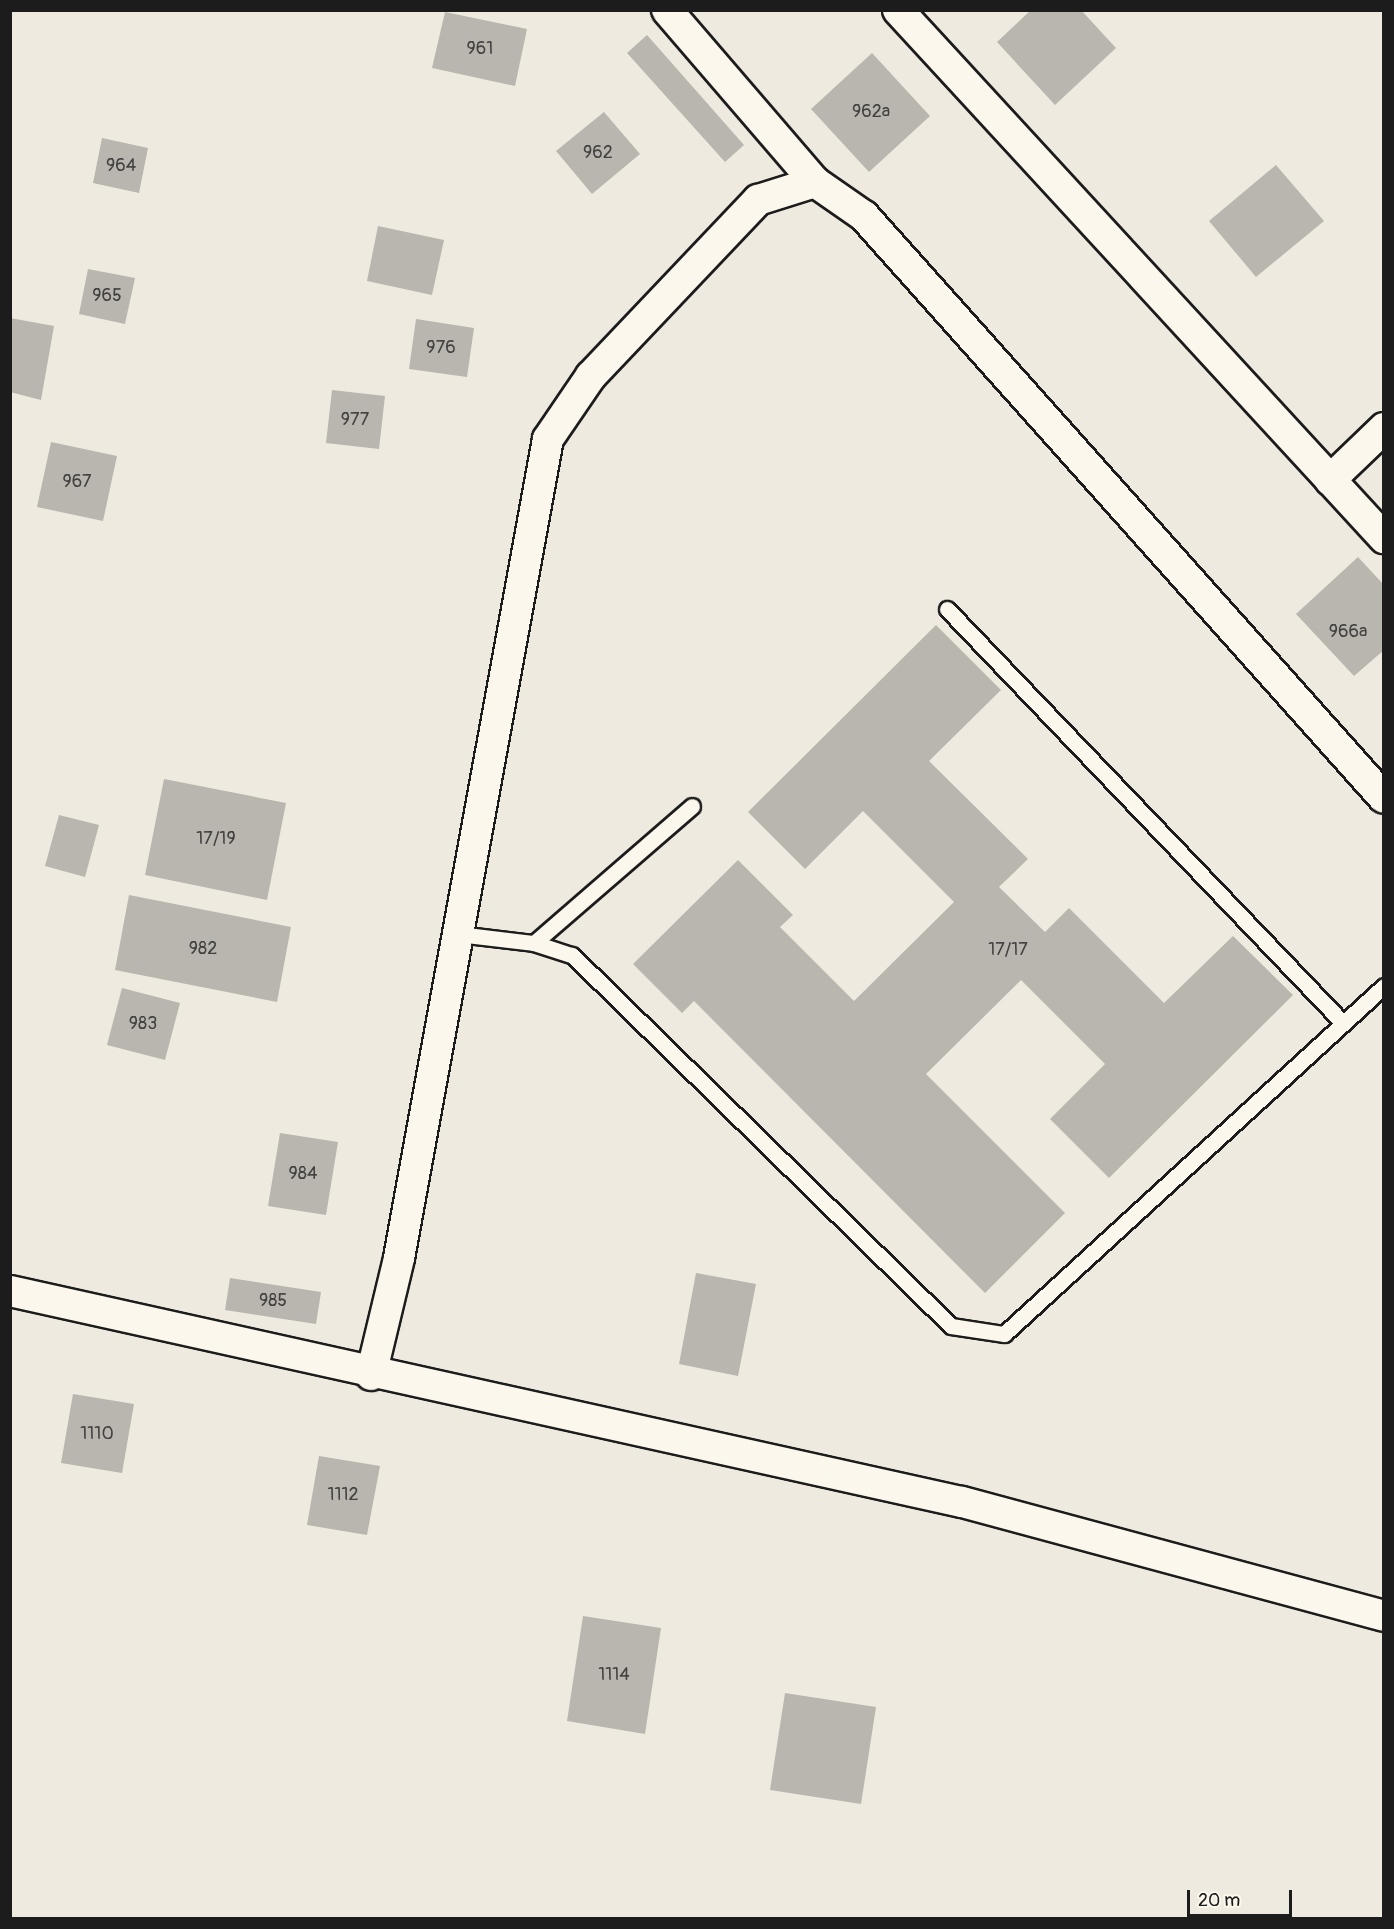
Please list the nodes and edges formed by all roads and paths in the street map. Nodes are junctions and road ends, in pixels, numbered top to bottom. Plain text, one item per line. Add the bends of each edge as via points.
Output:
1 (667, 10) edge
2 (898, 10) edge
3 (815, 182) junction
4 (1383, 428) edge
5 (1330, 480) junction
6 (1383, 538) edge
7 (947, 609) dead end
8 (1383, 798) edge
9 (692, 806) dead end
10 (458, 934) junction
11 (534, 943) junction
12 (1383, 986) edge
13 (1343, 1023) junction
14 (10, 1291) edge
15 (371, 1375) junction
16 (1383, 1616) edge

1 - 3 street
2 - 5 street
3 - 8 street via 864,216
3 - 10 street via 758,200 591,376 548,439
4 - 5 street
5 - 6 street
7 - 13 lane
9 - 11 lane
10 - 11 lane
10 - 15 street via 399,1258
11 - 13 lane via 572,955 951,1326 1004,1334
12 - 13 lane
14 - 15 street
15 - 16 street via 962,1502

